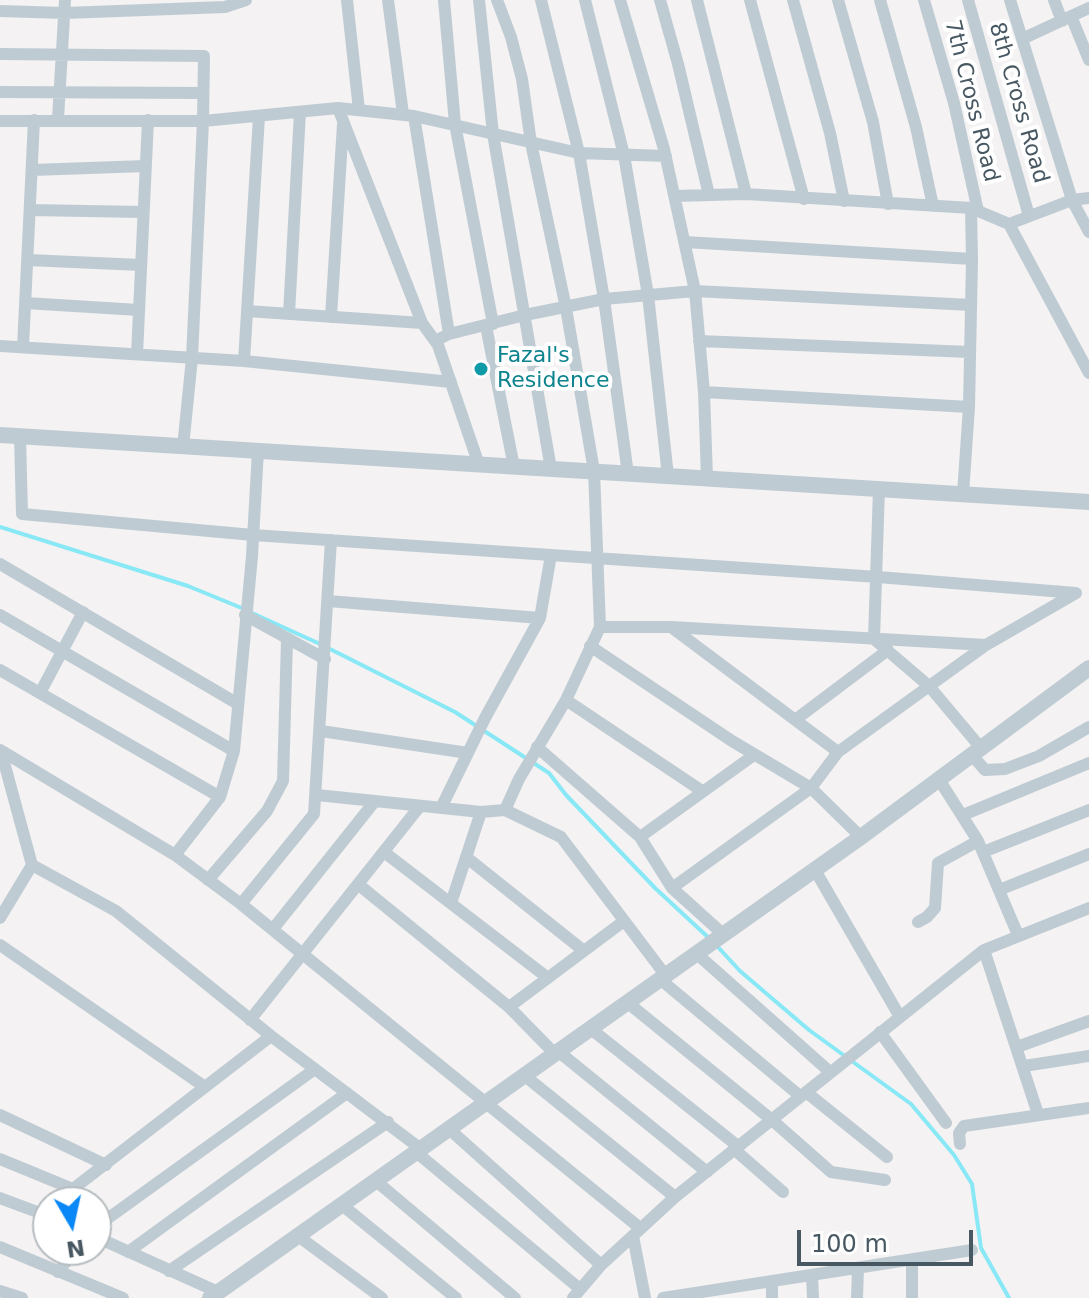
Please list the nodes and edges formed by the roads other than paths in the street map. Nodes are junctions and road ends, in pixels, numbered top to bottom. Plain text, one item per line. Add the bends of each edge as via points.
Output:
1 (246, 0) edge
2 (347, 0) edge
3 (388, 0) edge
4 (444, 0) edge
5 (479, 0) edge
6 (497, 0) edge
7 (541, 0) edge
8 (585, 0) edge
9 (620, 0) edge
10 (660, 0) edge
11 (697, 0) edge
12 (750, 0) edge
13 (793, 0) edge
14 (838, 0) edge
15 (880, 0) edge
16 (924, 0) edge
17 (968, 0) edge
18 (1010, 0) edge
19 (1054, 0) edge
20 (65, 6) edge
21 (1089, 8) edge
22 (0, 11) edge
23 (1066, 18) junction
24 (1022, 39) junction
25 (0, 54) edge
26 (62, 54) junction
27 (1089, 60) edge
28 (0, 92) edge
29 (60, 93) junction
30 (203, 93) junction
31 (338, 108) junction
32 (359, 110) junction
33 (300, 112) junction
34 (408, 115) junction
35 (259, 117) junction
36 (58, 119) junction
37 (34, 120) junction
38 (148, 120) junction
39 (0, 121) edge
40 (203, 121) junction
41 (343, 121) junction
42 (455, 124) junction
43 (493, 134) junction
44 (531, 143) junction
45 (579, 153) junction
46 (624, 155) junction
47 (666, 156) junction
48 (146, 166) junction
49 (32, 170) junction
50 (746, 194) junction
51 (709, 195) junction
52 (675, 196) junction
53 (1089, 198) edge
54 (804, 199) junction
55 (1072, 200) junction
56 (844, 201) junction
57 (888, 204) junction
58 (933, 206) junction
59 (30, 210) junction
60 (974, 210) junction
61 (143, 212) junction
62 (1029, 216) junction
63 (1009, 224) junction
64 (1089, 232) edge
65 (685, 242) junction
66 (972, 259) junction
67 (28, 260) junction
68 (141, 265) junction
69 (695, 291) junction
70 (648, 295) junction
71 (604, 299) junction
72 (25, 303) junction
73 (971, 305) junction
74 (566, 308) junction
75 (139, 310) junction
76 (247, 311) junction
77 (289, 314) junction
78 (525, 315) junction
79 (331, 317) junction
80 (422, 323) junction
81 (490, 325) junction
82 (449, 334) junction
83 (435, 341) junction
84 (699, 341) junction
85 (0, 346) edge
86 (23, 347) junction
87 (970, 352) junction
88 (137, 354) junction
89 (192, 358) junction
90 (244, 361) junction
91 (1089, 373) edge
92 (451, 382) junction
93 (704, 392) junction
94 (969, 407) junction
95 (0, 435) edge
96 (20, 437) junction
97 (183, 447) junction
98 (258, 451) junction
99 (479, 465) junction
100 (514, 467) junction
101 (551, 469) junction
102 (594, 471) junction
103 (628, 474) junction
104 (668, 476) junction
105 (707, 478) junction
106 (879, 489) junction
107 (963, 494) junction
108 (1089, 502) edge
109 (253, 535) junction
110 (331, 540) junction
111 (551, 555) junction
112 (598, 558) junction
113 (0, 564) edge
114 (878, 577) junction
115 (328, 601) junction
116 (83, 612) junction
117 (245, 613) junction
118 (0, 615) edge
119 (540, 618) junction
120 (600, 627) junction
121 (671, 627) junction
122 (874, 639) junction
123 (287, 640) junction
124 (986, 645) junction
125 (590, 646) junction
126 (888, 650) junction
127 (62, 651) junction
128 (325, 656) junction
129 (1089, 668) edge
130 (0, 670) edge
131 (929, 686) junction
132 (40, 693) junction
133 (566, 700) junction
134 (238, 704) junction
135 (795, 720) junction
136 (1089, 727) edge
137 (321, 731) junction
138 (471, 747) junction
139 (537, 747) junction
140 (0, 751) edge
141 (234, 751) junction
142 (838, 752) junction
143 (976, 752) junction
144 (754, 755) junction
145 (1089, 763) edge
146 (940, 781) junction
147 (811, 788) junction
148 (702, 791) junction
149 (317, 795) junction
150 (220, 797) junction
151 (375, 801) junction
152 (420, 806) junction
153 (442, 806) junction
154 (505, 810) junction
155 (1089, 810) edge
156 (481, 812) junction
157 (963, 815) junction
158 (640, 837) junction
159 (861, 837) junction
160 (981, 846) junction
161 (384, 852) junction
162 (1089, 854) edge
163 (175, 855) junction
164 (466, 857) junction
165 (32, 865) junction
166 (815, 870) junction
167 (208, 880) junction
168 (359, 885) junction
169 (672, 888) junction
170 (999, 890) junction
171 (451, 903) junction
172 (241, 904) junction
173 (1089, 908) edge
174 (0, 918) edge
175 (624, 921) junction
176 (918, 922) dead end
177 (273, 929) junction
178 (1018, 935) junction
179 (722, 936) junction
180 (0, 945) edge
181 (984, 950) junction
182 (584, 951) junction
183 (302, 952) junction
184 (700, 952) junction
185 (548, 978) junction
186 (663, 978) junction
187 (628, 1003) junction
188 (509, 1007) junction
189 (900, 1017) junction
190 (250, 1020) junction
191 (1089, 1021) edge
192 (591, 1029) junction
193 (880, 1032) junction
194 (271, 1036) junction
195 (1017, 1047) junction
196 (557, 1053) junction
197 (1089, 1056) edge
198 (1024, 1066) junction
199 (315, 1069) junction
200 (833, 1070) junction
201 (525, 1076) junction
202 (205, 1087) junction
203 (347, 1093) junction
204 (803, 1094) junction
205 (486, 1103) junction
206 (1089, 1108) edge
207 (1038, 1114) junction
208 (0, 1115) edge
209 (772, 1120) junction
210 (388, 1122) junction
211 (946, 1123) dead end
212 (449, 1129) junction
213 (960, 1144) dead end
214 (737, 1148) junction
215 (419, 1151) junction
216 (887, 1157) dead end
217 (0, 1159) edge
218 (106, 1165) junction
219 (707, 1172) junction
220 (885, 1180) dead end
221 (376, 1181) junction
222 (66, 1186) edge
223 (77, 1186) edge
224 (783, 1192) dead end
225 (675, 1197) junction
226 (0, 1198) edge
227 (342, 1205) junction
228 (32, 1209) edge
229 (112, 1215) edge
230 (636, 1232) junction
231 (298, 1236) junction
232 (112, 1244) edge
233 (0, 1247) edge
234 (972, 1250) dead end
235 (128, 1252) junction
236 (912, 1259) junction
237 (601, 1265) junction
238 (63, 1266) edge
239 (858, 1269) junction
240 (169, 1271) junction
241 (58, 1272) junction
242 (812, 1275) junction
243 (772, 1281) junction
244 (0, 1291) edge
245 (726, 1293) edge
246 (576, 1294) edge
247 (214, 1295) edge
248 (684, 1296) edge
249 (22, 1298) edge
250 (123, 1298) edge
251 (382, 1298) edge
252 (456, 1298) edge
253 (515, 1298) edge
254 (645, 1298) edge
255 (663, 1298) edge
256 (772, 1298) edge
257 (813, 1298) edge
258 (857, 1298) edge
259 (912, 1298) edge

1 - 20 street via 225,7
2 - 32 street
3 - 34 street
4 - 42 street
5 - 43 street
6 - 44 street via 522,79
7 - 45 street
8 - 46 street
9 - 47 street
10 - 51 street
11 - 50 street
12 - 54 street
13 - 56 street
14 - 57 street via 873,122
15 - 58 street
16 - 60 street, 7th Cross Road via 954,103
17 - 62 street, 8th Cross Road
18 - 24 street
19 - 23 street
20 - 22 street
20 - 26 street
21 - 23 street
23 - 24 street
23 - 27 street
24 - 55 street
25 - 26 street
26 - 29 street
26 - 30 street via 204,56
28 - 29 street
29 - 30 street
29 - 36 street
30 - 40 street
31 - 32 street
31 - 33 street
31 - 41 street
32 - 34 street
33 - 35 street
33 - 77 street
34 - 42 street
34 - 82 street
35 - 40 street
35 - 76 street
36 - 37 street
36 - 38 street
37 - 39 street
37 - 49 street
38 - 40 street
38 - 48 street
40 - 89 street
41 - 79 street
41 - 80 street
42 - 43 street
42 - 81 street
43 - 44 street
43 - 78 street
44 - 45 street
44 - 74 street
45 - 46 street
45 - 71 street
46 - 47 street
46 - 70 street
47 - 52 street
48 - 49 street
48 - 61 street
49 - 59 street
50 - 51 street
50 - 54 street
51 - 52 street
52 - 65 street
53 - 55 street
54 - 56 street
55 - 62 street
55 - 64 street
56 - 57 street
57 - 58 street
58 - 60 street
59 - 61 street
59 - 67 street
60 - 63 street
60 - 66 street, 7th Cross Road
61 - 68 street
62 - 63 street
63 - 91 street
65 - 66 street
65 - 69 street
66 - 73 street, 7th Cross Road
67 - 68 street
67 - 72 street
68 - 75 street
69 - 70 street
69 - 73 street
69 - 84 street
70 - 71 street
70 - 104 street
71 - 74 street
71 - 103 street
72 - 75 street
72 - 86 street
73 - 87 street, 7th Cross Road
74 - 78 street
74 - 102 street
75 - 88 street
76 - 77 street
76 - 90 street
77 - 79 street
78 - 81 street
78 - 101 street
79 - 80 street
80 - 83 street
81 - 82 street
81 - 100 street
82 - 83 street
83 - 92 street
84 - 87 street
84 - 93 street
85 - 86 street
86 - 88 street
87 - 94 street, 7th Cross Road
88 - 89 street
89 - 90 street
89 - 97 street
90 - 92 street
92 - 99 street
93 - 94 street
93 - 105 street
94 - 107 street, 7th Cross Road
95 - 96 street
96 - 97 street
96 - 109 street via 22,514
97 - 98 street
98 - 99 street
98 - 109 street
99 - 100 street
100 - 101 street
101 - 102 street
102 - 103 street
102 - 112 street
103 - 104 street
104 - 105 street
105 - 106 street
106 - 107 street
106 - 114 street
107 - 108 street
109 - 110 street
109 - 117 street
110 - 111 street
110 - 115 street
111 - 112 street
111 - 119 street
112 - 114 street
112 - 120 street
113 - 116 street
114 - 122 street
114 - 124 street via 1076,593
115 - 119 street
115 - 128 street
116 - 127 street
116 - 134 street
117 - 123 street
117 - 134 street
118 - 127 street
119 - 138 street
120 - 121 street
120 - 125 street
121 - 122 street
121 - 135 street
122 - 124 street
122 - 126 street
123 - 128 street
123 - 167 street via 283,781 267,811
124 - 131 street
125 - 133 street
125 - 144 street
126 - 131 street
126 - 135 street
127 - 132 street
127 - 141 street
128 - 137 street
129 - 143 street
130 - 132 street
131 - 142 street
131 - 143 street
132 - 150 street
133 - 139 street
133 - 148 street
134 - 141 street
135 - 142 street
136 - 143 street via 1005,769 985,770
137 - 138 street
137 - 149 street
138 - 153 street
139 - 154 street
139 - 158 street
140 - 163 street
140 - 165 street
141 - 150 street
142 - 147 street
143 - 146 street
144 - 147 street
144 - 148 street
145 - 157 street
146 - 157 street
146 - 159 street
147 - 159 street
147 - 169 street
148 - 158 street
149 - 151 street
149 - 172 street via 314,814
150 - 163 street
151 - 152 street
151 - 177 street
152 - 153 street
152 - 161 street
153 - 156 street
154 - 156 street
154 - 175 street via 561,837
155 - 160 street
156 - 164 street
157 - 160 street
158 - 169 street
159 - 166 street
160 - 170 street
160 - 176 street via 938,863 935,908
161 - 168 street
161 - 171 street
162 - 170 street
163 - 167 street
164 - 171 street
164 - 182 street
165 - 174 street
165 - 190 street via 116,911
166 - 179 street
166 - 189 street
167 - 172 street
168 - 183 street
168 - 188 street
169 - 179 street
170 - 178 street
171 - 185 street
172 - 177 street
173 - 178 street
175 - 182 street
175 - 186 street
177 - 183 street
178 - 181 street
179 - 184 street
180 - 202 street
181 - 189 street
181 - 195 street
182 - 185 street
183 - 190 street
183 - 205 street
184 - 186 street
184 - 200 street
185 - 188 street
186 - 187 street
186 - 204 street
187 - 192 street
187 - 209 street
188 - 196 street
189 - 193 street
190 - 194 street
191 - 195 street
192 - 196 street
192 - 214 street
193 - 200 street
193 - 211 street
194 - 199 street
194 - 202 street
195 - 198 street
196 - 201 street
196 - 219 street
197 - 198 street
198 - 207 street
199 - 203 street
199 - 229 street
200 - 204 street
201 - 205 street
201 - 225 street
202 - 218 street
203 - 210 street
203 - 235 street
204 - 209 street
204 - 216 street
205 - 212 street
205 - 230 street
206 - 207 street
207 - 213 street via 964,1126
208 - 218 street
209 - 214 street
209 - 220 street via 831,1172
210 - 215 street
210 - 240 street
212 - 215 street
212 - 237 street
214 - 219 street
214 - 224 street
215 - 221 street
215 - 246 street
217 - 222 street
218 - 223 street
219 - 225 street
221 - 227 street
221 - 253 street
225 - 230 street
226 - 228 street
227 - 231 street
227 - 252 street
230 - 237 street
230 - 254 street
231 - 247 street
231 - 251 street
232 - 235 street
233 - 241 street
234 - 236 street
235 - 240 street
236 - 239 street
236 - 259 street
237 - 246 street
238 - 241 street
239 - 242 street
239 - 258 street
240 - 247 street
241 - 250 street
242 - 243 street
242 - 257 street
243 - 245 street
243 - 256 street
244 - 249 street
245 - 248 street
248 - 255 street

